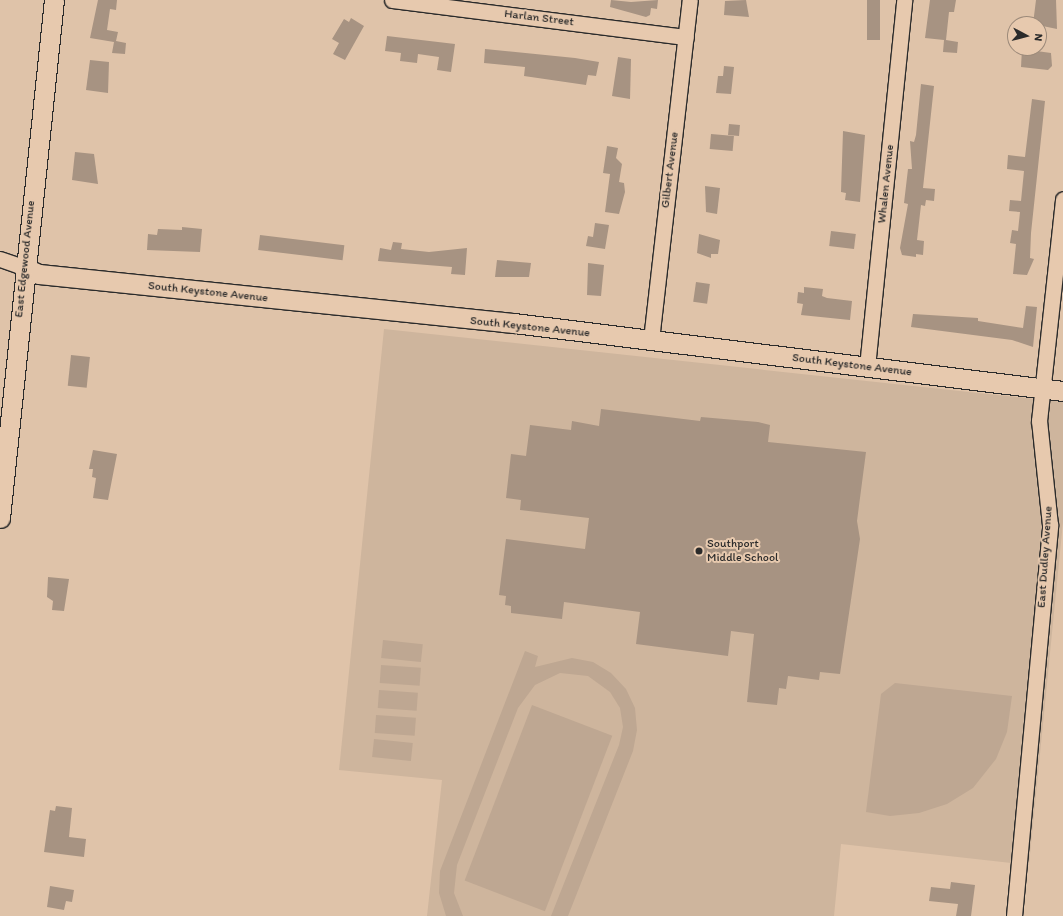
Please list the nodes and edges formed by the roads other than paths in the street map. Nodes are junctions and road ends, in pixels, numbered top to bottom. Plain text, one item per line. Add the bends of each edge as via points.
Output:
1 (54, 0) edge
2 (392, 0) edge
3 (690, 0) edge
4 (904, 0) edge
5 (686, 36) junction
6 (1063, 199) edge
7 (0, 259) edge
8 (23, 267) junction
9 (651, 340) junction
10 (867, 367) junction
11 (1044, 389) junction
12 (1063, 391) edge
13 (0, 518) edge
14 (1014, 916) edge

1 - 8 main road, East Edgewood Avenue
2 - 5 street, Harlan Street
3 - 5 street, Gilbert Avenue
4 - 10 street, Whalen Avenue
5 - 9 street, Gilbert Avenue
6 - 11 street, East Dudley Avenue
7 - 8 street, South Keystone Avenue
8 - 9 main road, South Keystone Avenue via 39,274
8 - 13 main road, East Edgewood Avenue
9 - 10 main road, South Keystone Avenue
10 - 11 main road, South Keystone Avenue
11 - 12 main road, South Keystone Avenue
11 - 14 street, East Dudley Avenue via 1039,436 1048,485 1050,525

